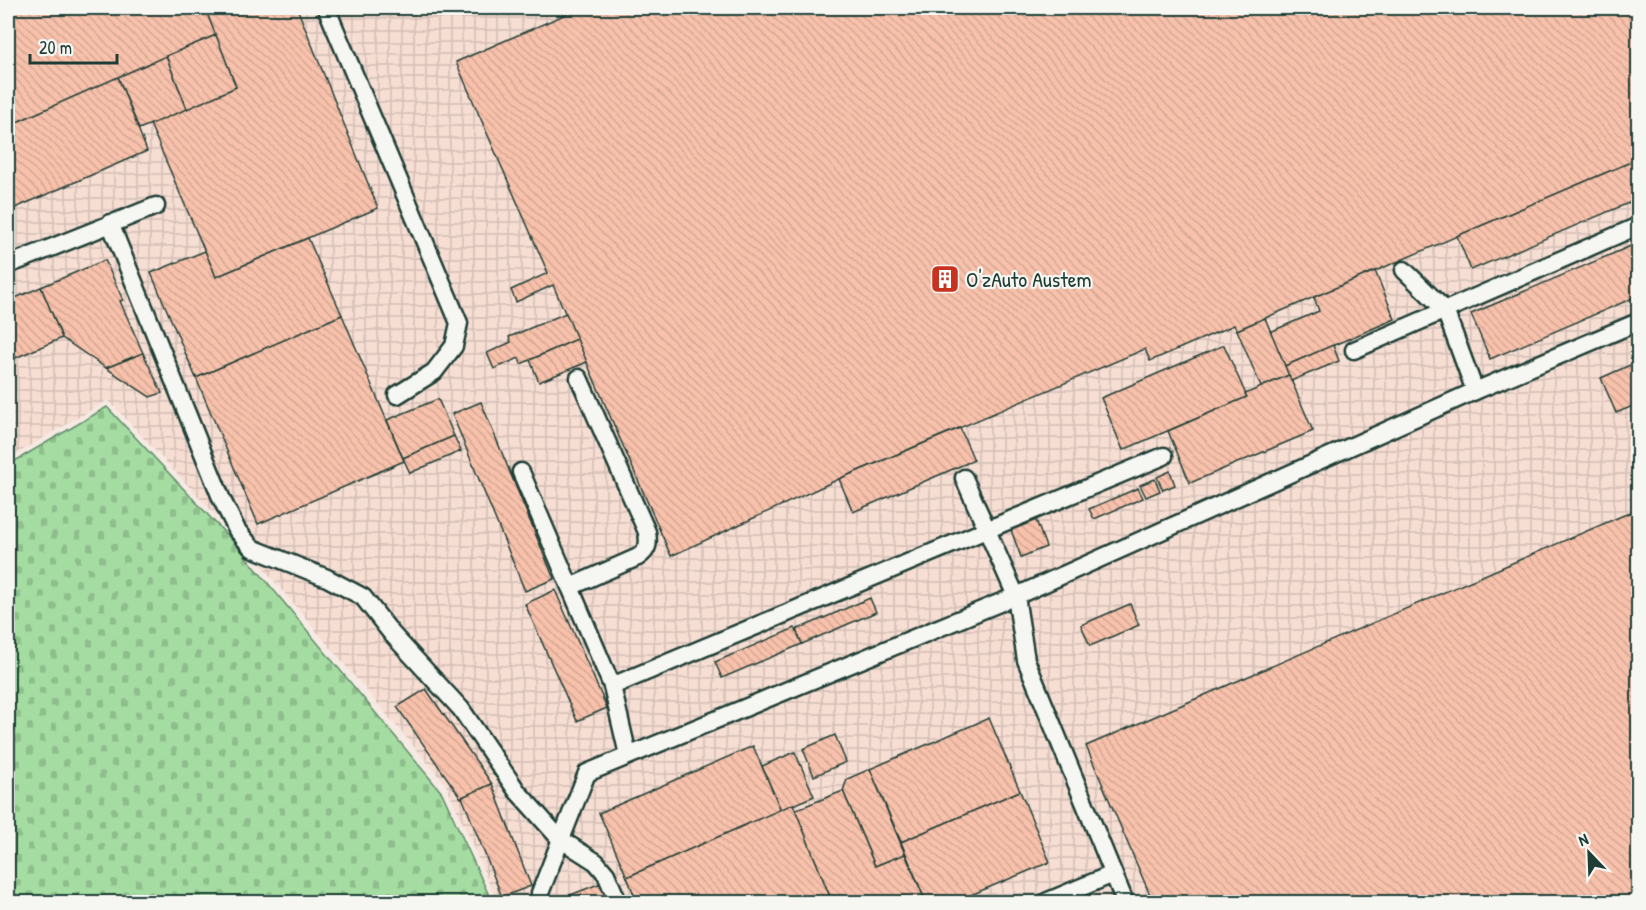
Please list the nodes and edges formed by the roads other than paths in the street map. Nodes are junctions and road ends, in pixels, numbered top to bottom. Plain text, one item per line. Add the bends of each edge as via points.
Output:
1 (328, 8) edge
2 (156, 206) dead end
3 (110, 223) junction
4 (1638, 226) edge
5 (8, 265) edge
6 (1404, 270) dead end
7 (1445, 310) junction
8 (1638, 322) edge
9 (1353, 350) dead end
10 (579, 378) dead end
11 (1475, 392) junction
12 (397, 395) dead end
13 (1164, 456) dead end
14 (521, 472) dead end
15 (964, 478) dead end
16 (987, 530) junction
17 (570, 587) junction
18 (1016, 596) junction
19 (612, 686) junction
20 (628, 755) junction
21 (560, 839) junction
22 (1113, 874) junction
23 (540, 903) edge
24 (618, 903) edge
25 (1046, 903) edge
26 (1125, 903) edge

1 - 12 lane via 459,323 454,346 434,372
2 - 3 lane
3 - 5 lane
3 - 21 lane via 237,530 252,548 363,597 460,709 517,791
4 - 7 lane
6 - 7 lane
7 - 9 lane
7 - 11 lane
8 - 11 lane
10 - 17 lane via 649,542 638,557
11 - 18 lane
13 - 16 lane
14 - 17 lane
15 - 16 lane
16 - 18 lane
16 - 19 lane
17 - 19 lane
18 - 20 lane
18 - 22 lane via 1026,660
19 - 20 lane
20 - 21 lane via 586,772
21 - 23 lane
21 - 24 lane via 596,862 606,874
22 - 25 lane
22 - 26 lane

